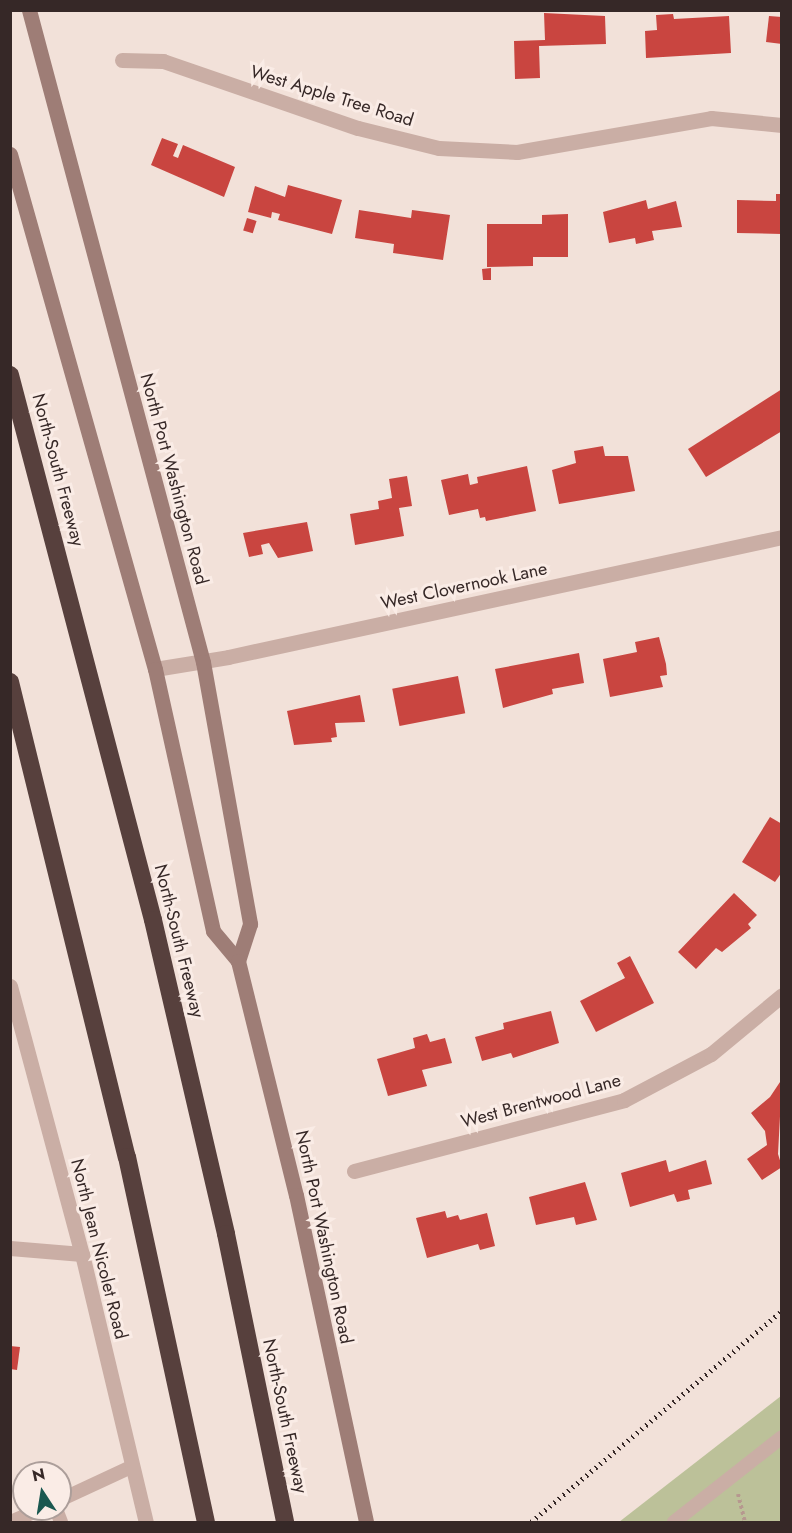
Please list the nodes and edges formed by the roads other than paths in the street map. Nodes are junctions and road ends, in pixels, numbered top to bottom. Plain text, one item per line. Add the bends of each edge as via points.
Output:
1 (29, 10) edge
2 (122, 60) dead end
3 (782, 125) edge
4 (10, 154) edge
5 (10, 375) edge
6 (782, 537) edge
7 (203, 662) junction
8 (155, 669) junction
9 (10, 682) edge
10 (238, 961) junction
11 (10, 986) edge
12 (782, 995) edge
13 (354, 1170) dead end
14 (10, 1248) edge
15 (82, 1254) junction
16 (782, 1437) edge
17 (131, 1467) junction
18 (72, 1494) edge
19 (146, 1522) edge
20 (206, 1522) edge
21 (285, 1522) edge
22 (366, 1522) edge
23 (674, 1522) edge

1 - 7 main road, North Port Washington Road
2 - 3 street, West Apple Tree Road via 163,61 358,128 439,148 517,152 711,118
4 - 8 main road, North Port Washington Road
5 - 21 highway, North-South Freeway via 153,920 226,1234
6 - 7 street, West Clovernook Lane
7 - 8 street, West Clovernook Lane
7 - 10 main road, North Port Washington Road via 250,924
8 - 10 main road, North Port Washington Road via 213,931
9 - 20 highway via 127,1157
10 - 22 main road, North Port Washington Road via 296,1195
11 - 15 street, North Jean Nicolet Road
12 - 13 street, West Brentwood Lane via 711,1054 624,1100
14 - 15 street
15 - 17 street, North Jean Nicolet Road
16 - 23 lane
17 - 18 lane
17 - 19 street, North Jean Nicolet Road

